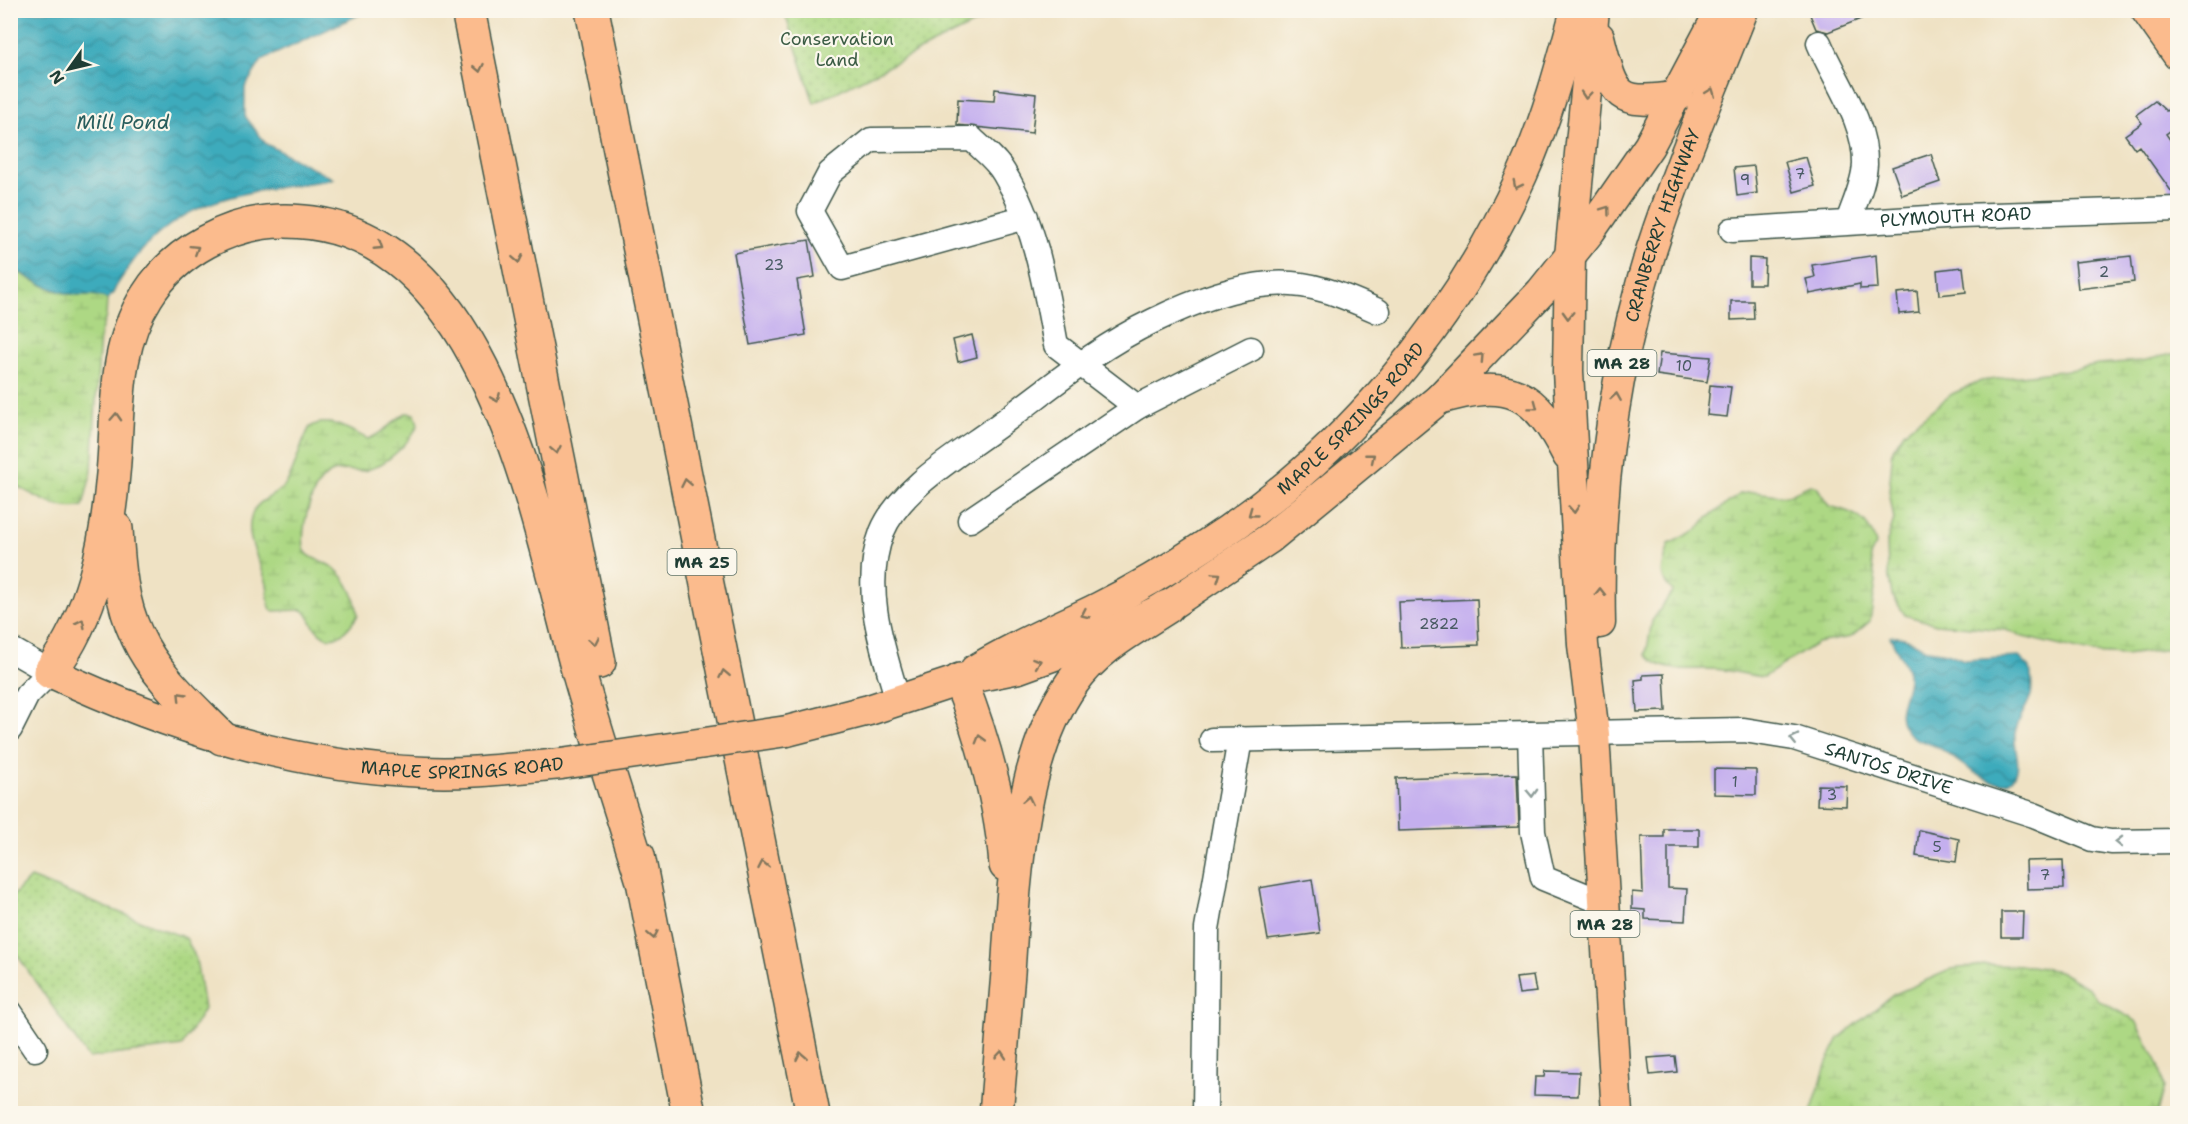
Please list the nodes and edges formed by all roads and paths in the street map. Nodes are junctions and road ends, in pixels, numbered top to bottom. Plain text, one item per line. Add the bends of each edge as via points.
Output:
1 (468, 10) edge
2 (592, 10) edge
3 (1721, 10) edge
4 (1743, 10) edge
5 (2146, 10) edge
6 (1588, 12) edge
7 (1819, 43) dead end
8 (2178, 55) edge
9 (1678, 96) junction
10 (2178, 210) edge
11 (1026, 217) junction
12 (1848, 222) junction
13 (1732, 230) dead end
14 (1570, 256) junction
15 (1378, 311) dead end
16 (1251, 349) dead end
17 (1082, 363) junction
18 (1439, 399) junction
19 (1137, 407) junction
20 (1571, 461) junction
21 (113, 476) junction
22 (970, 520) dead end
23 (1167, 607) junction
24 (10, 649) edge
25 (50, 672) junction
26 (960, 680) junction
27 (898, 700) junction
28 (10, 729) edge
29 (1530, 734) junction
30 (1594, 734) junction
31 (222, 738) junction
32 (1212, 740) dead end
33 (1240, 740) junction
34 (2178, 841) edge
35 (642, 878) junction
36 (1604, 903) junction
37 (1010, 921) junction
38 (10, 1012) edge
39 (35, 1049) dead end
40 (689, 1113) edge
41 (813, 1113) edge
42 (996, 1113) edge
43 (1205, 1113) edge
44 (1617, 1113) edge

1 -> 35 highway
41 -> 2 highway, MA 25
3 - 9 main road, CRANBERRY HIGHWAY
30 -> 4 main road, CRANBERRY HIGHWAY / MA 28 via 1601,644 1602,512 1619,379 1653,246
5 - 8 main road
6 - 9 main road via 1609,75 1619,92 1637,101
6 -> 14 main road, CRANBERRY HIGHWAY / MA 28
6 -> 26 main road, MAPLE SPRINGS ROAD via 1501,216 1436,324 1379,395 1287,486 1206,545 1148,581 1009,649
7 - 12 street via 1856,120 1864,150 1862,184
14 -> 9 main road, CRANBERRY HIGHWAY via 1620,189
10 - 12 street, PLYMOUTH ROAD
11 - 11 street via 1004,172 972,139 871,140 830,173 810,211 842,268
11 - 17 street via 1043,276 1056,345
12 - 13 street, PLYMOUTH ROAD
18 -> 14 main road, MAPLE SPRINGS ROAD
14 -> 20 main road, CRANBERRY HIGHWAY / MA 28
15 - 17 street via 1322,288 1287,284 1250,287 1161,317
16 - 19 street
17 - 19 street
17 - 27 street via 930,476 906,497 888,521 875,557 872,585 880,636
18 -> 20 main road via 1485,388 1513,393 1541,411
23 -> 18 main road, MAPLE SPRINGS ROAD via 1270,538
19 - 22 street
20 -> 30 main road, CRANBERRY HIGHWAY / MA 28 via 1582,645
25 -> 21 highway via 66,651 85,613 100,555
31 -> 21 highway via 164,677 136,636 122,589
21 -> 35 highway via 117,389 125,342 144,299 172,265 211,239 278,221 302,221 349,230 387,252 426,285 459,327 501,408 552,563 576,662
26 -> 23 main road, MAPLE SPRINGS ROAD via 1019,668
37 -> 23 highway via 1030,787 1062,698 1101,651
24 - 25 street, MAPLE SPRINGS ROAD
25 - 28 street via 27,695
25 - 31 main road, MAPLE SPRINGS ROAD via 110,700
26 - 27 main road, MAPLE SPRINGS ROAD
37 -> 26 highway via 998,807 974,716
27 - 31 main road, MAPLE SPRINGS ROAD, bridge via 787,731 561,764 472,771 382,769 313,759
29 - 30 street
29 - 33 street
29 -> 36 street via 1533,832 1543,878
34 -> 30 street, SANTOS DRIVE via 2092,839 2034,815 1794,738 1744,730
30 - 36 main road, CRANBERRY HIGHWAY / MA 28
32 - 33 street
33 - 43 street via 1207,929
35 -> 40 highway
36 - 44 main road, CRANBERRY HIGHWAY / MA 28
42 -> 37 highway
38 - 39 street

